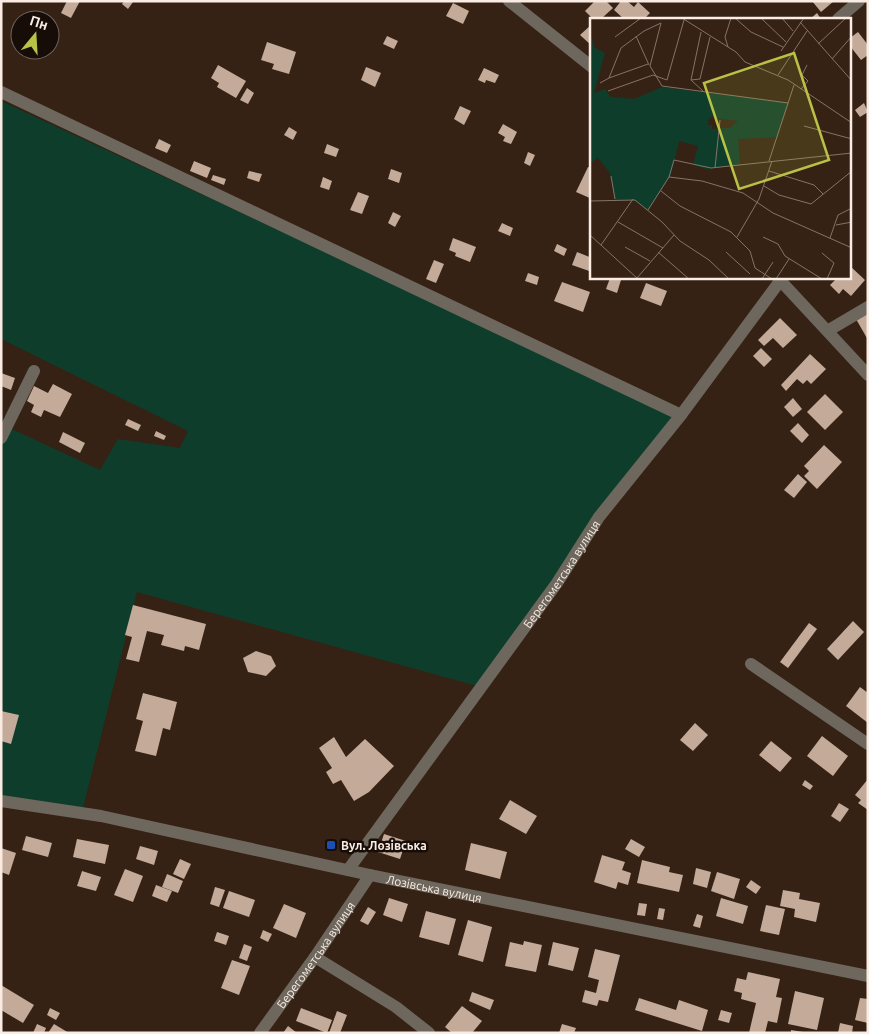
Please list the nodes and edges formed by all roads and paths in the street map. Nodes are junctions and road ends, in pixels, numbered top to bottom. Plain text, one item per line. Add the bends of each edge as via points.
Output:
1 (509, 1) edge
2 (859, 1) edge
3 (839, 18) edge
4 (590, 65) edge
5 (1, 92) edge
6 (779, 279) edge
7 (868, 307) edge
8 (829, 330) junction
9 (34, 371) dead end
10 (868, 374) edge
11 (680, 415) junction
12 (1, 438) edge
13 (751, 664) dead end
14 (868, 744) edge
15 (1, 801) edge
16 (348, 870) junction
17 (370, 875) junction
18 (315, 957) junction
19 (868, 976) edge
20 (260, 1033) edge
21 (429, 1033) edge

1 - 4 street
2 - 3 street
5 - 11 street
6 - 8 street
6 - 11 street, Берегометська вулиця
7 - 8 street
8 - 10 street
9 - 12 street
11 - 16 street, Берегометська вулиця via 599,517 557,583
13 - 14 street
15 - 16 street, Лозівська вулиця via 101,816
16 - 17 street, Лозівська вулиця
17 - 18 street, Берегометська вулиця
17 - 19 street, Лозівська вулиця
18 - 20 street, Берегометська вулиця
18 - 21 street via 396,1007

